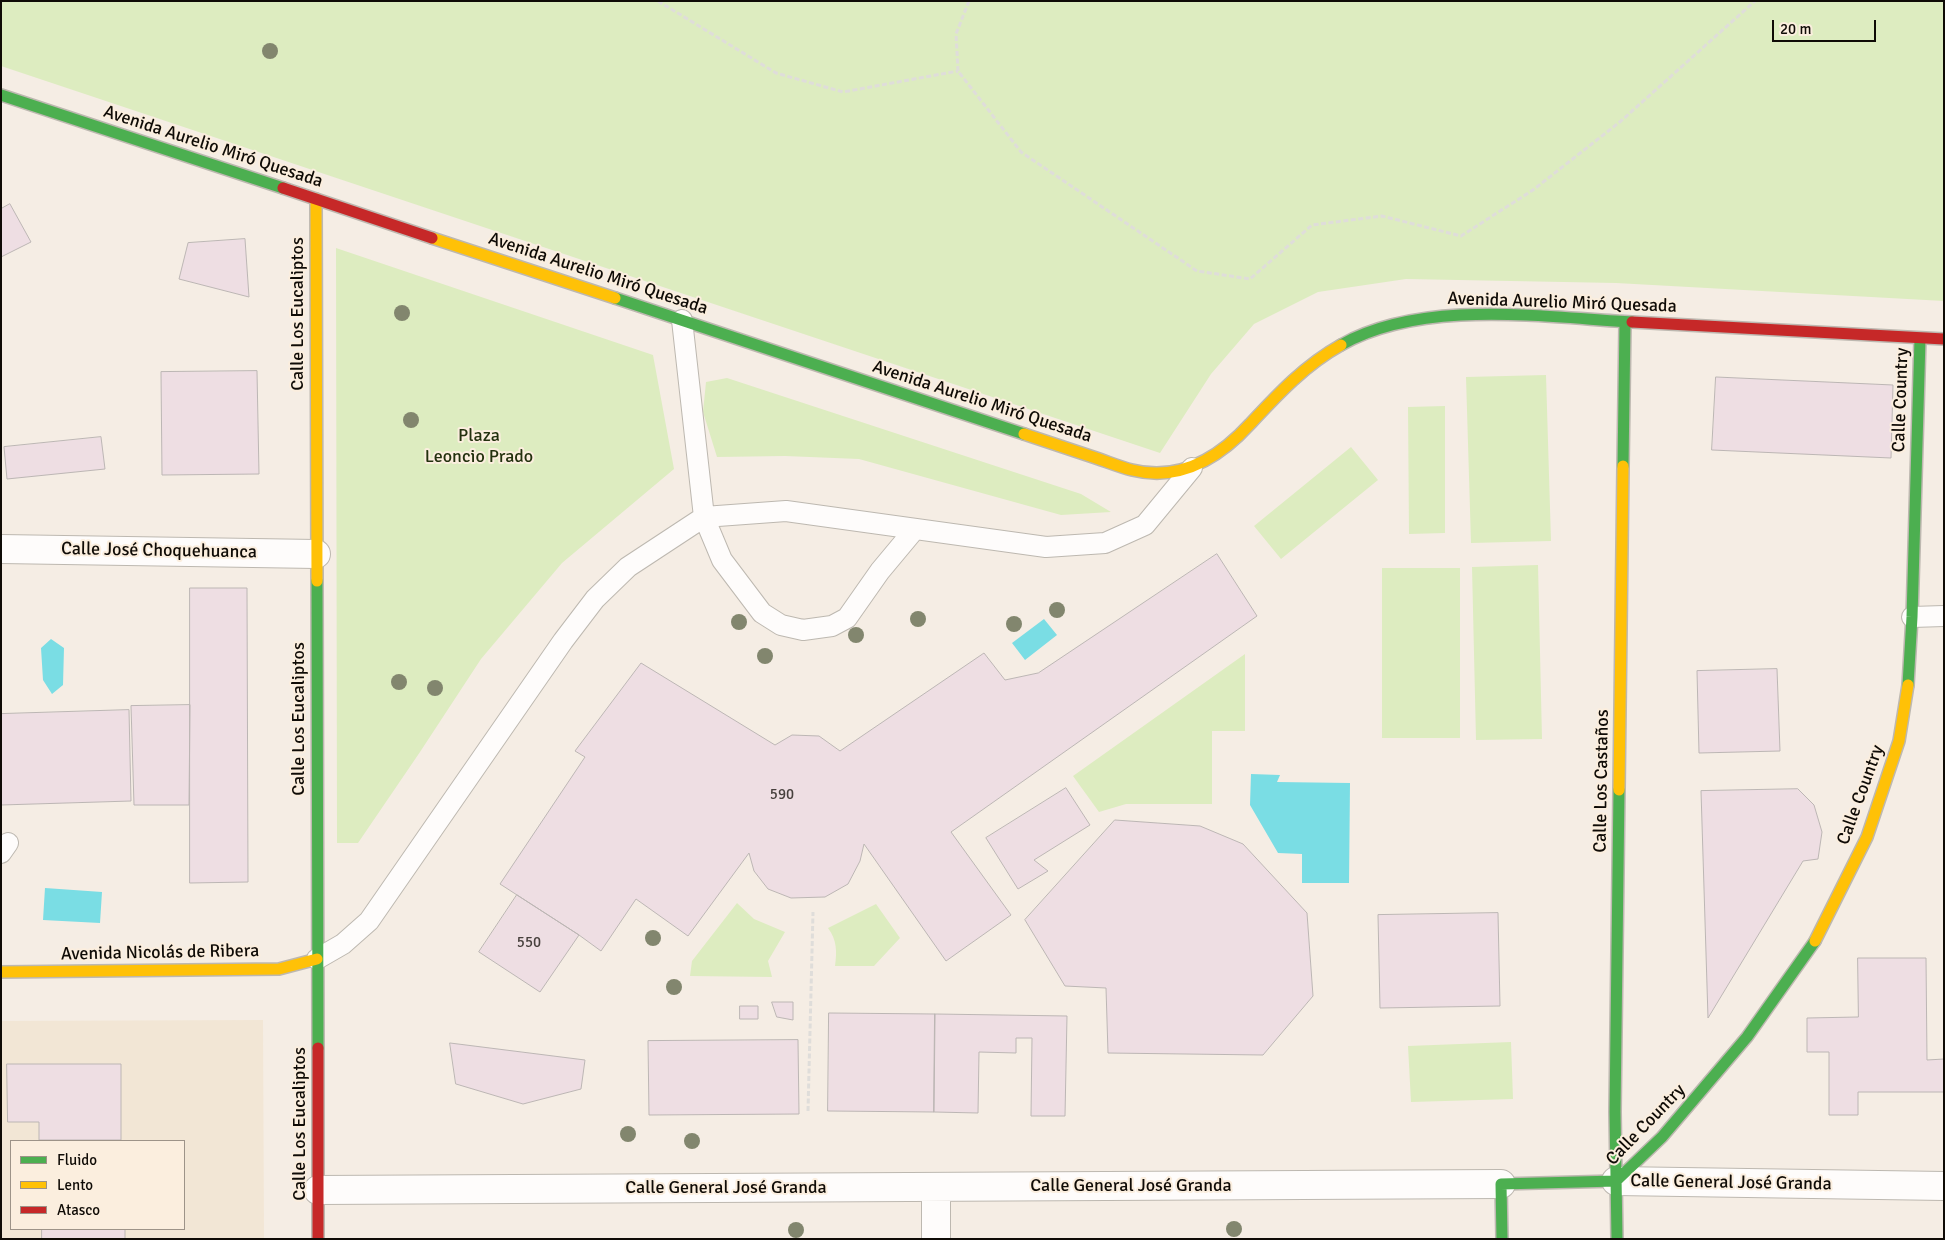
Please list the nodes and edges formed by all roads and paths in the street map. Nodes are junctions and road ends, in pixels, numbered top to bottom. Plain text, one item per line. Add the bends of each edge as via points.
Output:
1 (658, 1) edge
2 (969, 1) edge
3 (1755, 1) edge
4 (958, 71) junction
5 (1, 95) edge
6 (316, 199) junction
7 (682, 320) junction
8 (1625, 323) junction
9 (1920, 339) junction
10 (1944, 340) edge
11 (1192, 468) junction
12 (704, 517) junction
13 (915, 529) junction
14 (1, 549) edge
15 (316, 554) junction
16 (1944, 616) edge
17 (1912, 617) junction
18 (813, 912) dead end
19 (317, 959) junction
20 (1, 972) edge
21 (808, 1112) dead end
22 (1616, 1181) junction
23 (1501, 1184) junction
24 (1944, 1186) edge
25 (936, 1187) junction
26 (318, 1190) junction
27 (318, 1239) edge
28 (936, 1239) edge
29 (1502, 1239) edge
30 (1617, 1239) edge

1 - 4 path via 776,73 843,92
2 - 4 path via 956,34
3 - 4 path via 1621,121 1533,190 1461,236 1382,216 1312,225 1250,279 1197,271 1021,152
5 - 6 street, Avenida Aurelio Miró Quesada
6 - 7 street, Avenida Aurelio Miró Quesada
6 - 15 street, Calle Los Eucaliptos
7 - 11 street, Avenida Aurelio Miró Quesada via 1133,470 1162,473
7 - 12 lane
8 - 9 street, Avenida Aurelio Miró Quesada
8 - 11 street, Avenida Aurelio Miró Quesada via 1497,315 1446,315 1404,320 1331,350 1302,371 1237,440
8 - 22 street, Calle Los Castaños
9 - 10 street, Avenida Aurelio Miró Quesada
9 - 17 street, Calle Country
11 - 13 lane via 1144,525 1105,543 1046,547
12 - 13 lane via 786,511
12 - 13 lane via 722,560 762,613 781,625 803,630 832,626 846,618
12 - 19 lane via 628,567 595,599 562,641 369,921 343,944
14 - 15 street, Calle José Choquehuanca
15 - 19 street, Calle Los Eucaliptos
16 - 17 lane
17 - 22 street, Calle Country via 1907,694 1899,740 1866,837 1814,944 1747,1037 1662,1137
18 - 21 path
19 - 20 street, Avenida Nicolás de Ribera via 279,969
19 - 26 street, Calle Los Eucaliptos
22 - 23 street, Calle General José Granda
22 - 24 street, Calle General José Granda
22 - 30 street, Calle Los Castaños
23 - 25 street, Calle General José Granda
23 - 29 street
25 - 26 street, Calle General José Granda
25 - 28 street
26 - 27 street, Calle Los Eucaliptos

